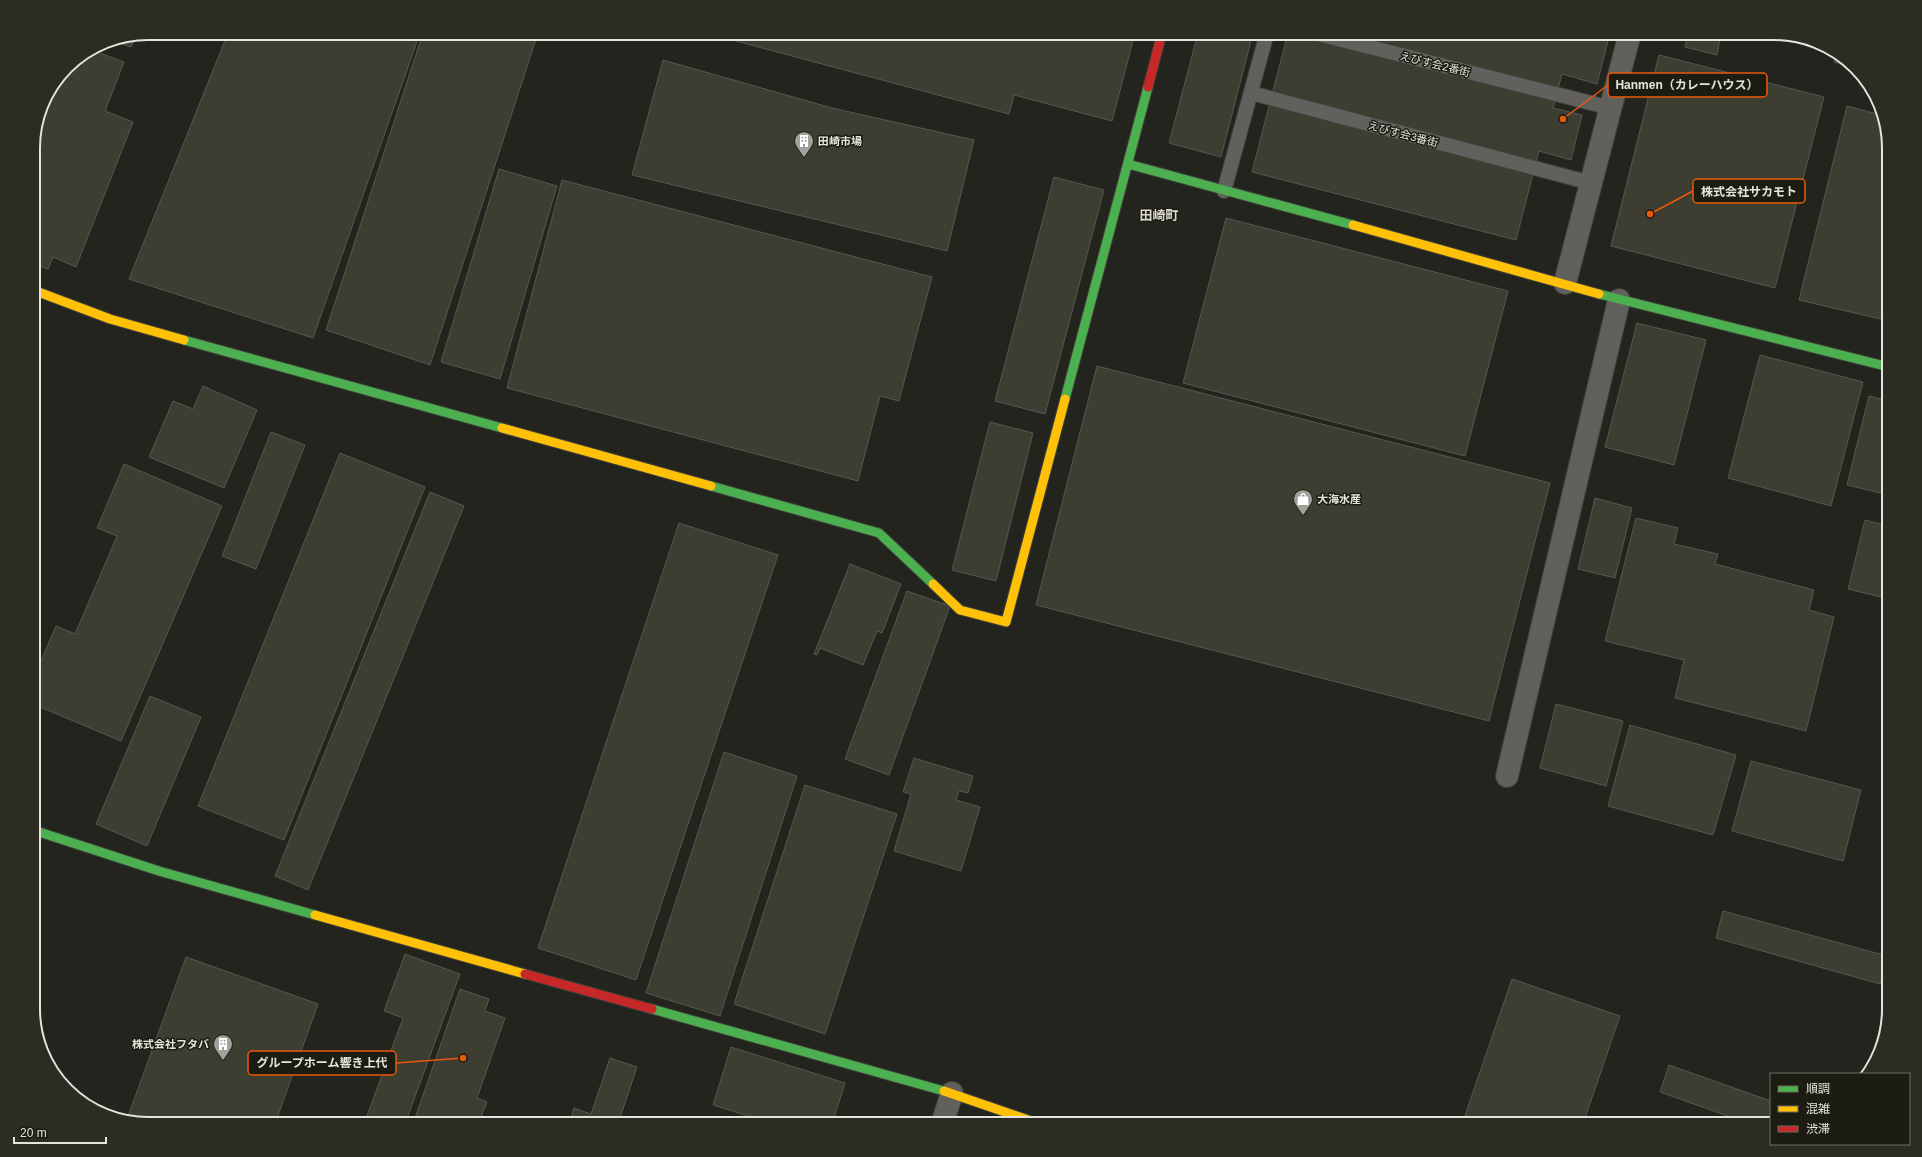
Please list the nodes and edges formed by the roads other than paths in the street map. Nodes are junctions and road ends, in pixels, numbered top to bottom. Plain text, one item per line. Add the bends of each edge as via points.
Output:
1 (1160, 40) edge
2 (1265, 40) edge
3 (1341, 40) edge
4 (1628, 40) edge
5 (1251, 93) junction
6 (1611, 108) junction
7 (1128, 164) junction
8 (1592, 183) junction
9 (1224, 191) junction
10 (1566, 283) junction
11 (40, 293) edge
12 (1619, 300) junction
13 (1882, 365) edge
14 (1507, 776) dead end
15 (40, 832) edge
16 (952, 1093) junction
17 (944, 1117) edge
18 (1020, 1117) edge

1 - 7 street
2 - 5 lane
3 - 6 lane, えびす会2番街
4 - 6 street
5 - 8 lane, えびす会3番街
5 - 9 lane
6 - 8 street
7 - 9 street
7 - 11 street via 1006,622 960,610 879,533 118,321
8 - 10 street
9 - 10 street
10 - 12 street
12 - 13 street
12 - 14 street
15 - 16 street via 159,871
16 - 17 street
16 - 18 street

